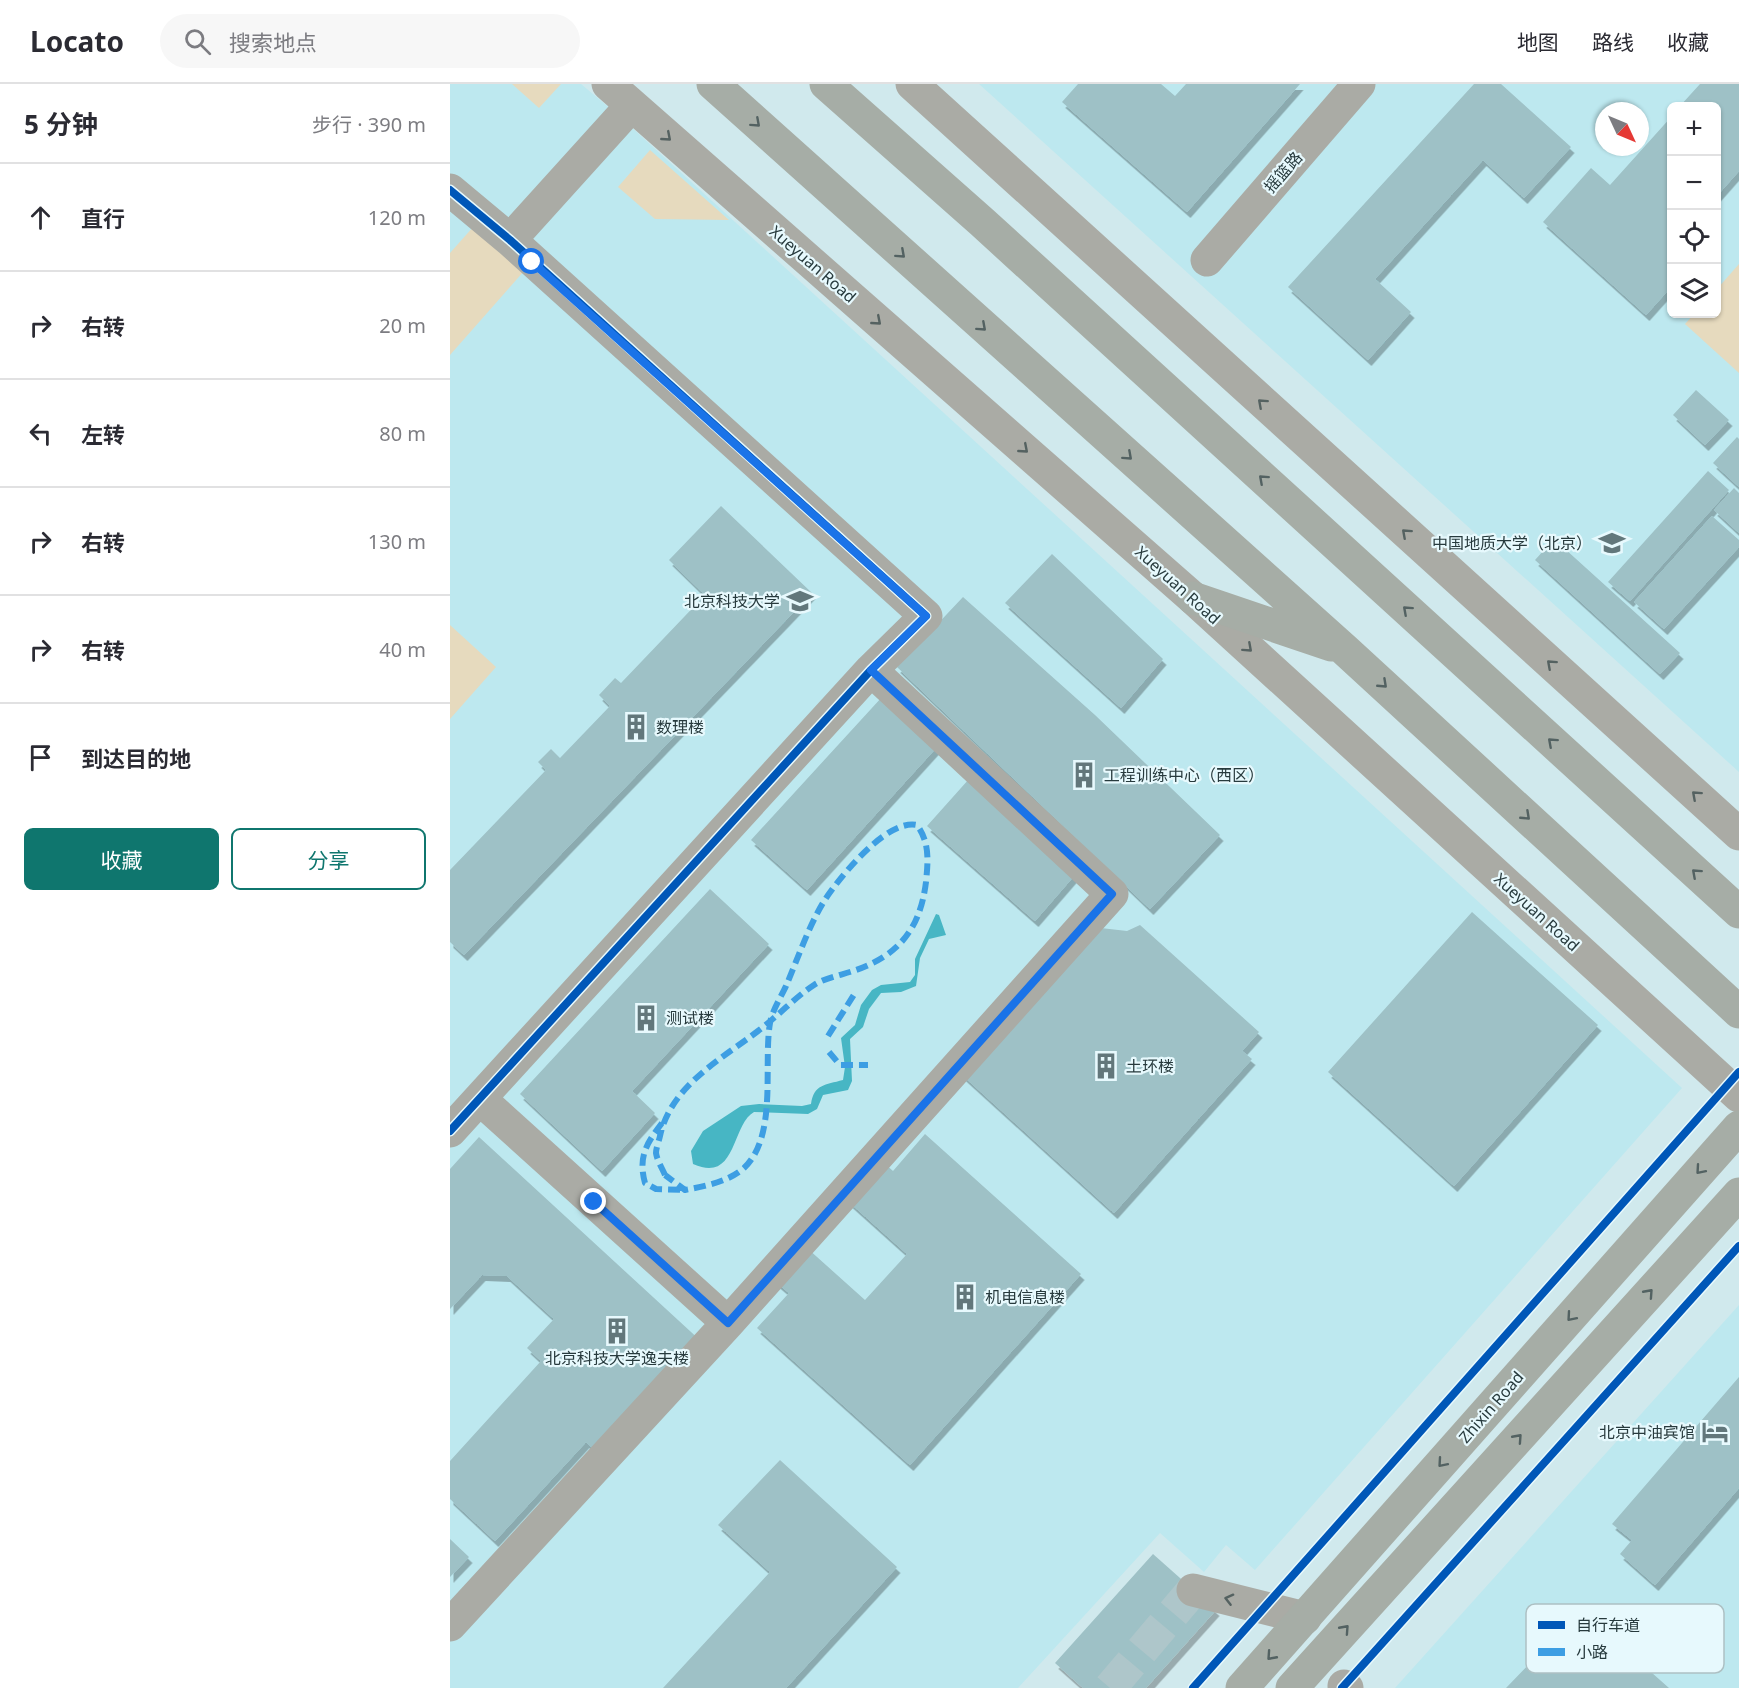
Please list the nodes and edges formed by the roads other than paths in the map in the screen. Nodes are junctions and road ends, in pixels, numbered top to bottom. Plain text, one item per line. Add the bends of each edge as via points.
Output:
1 (608, 84) edge
2 (713, 84) edge
3 (826, 84) edge
4 (912, 84) edge
5 (1359, 84) edge
6 (632, 105) junction
7 (450, 190) edge
8 (510, 240) junction
9 (1207, 260) dead end
10 (1193, 598) junction
11 (1346, 650) junction
12 (871, 670) junction
13 (1739, 834) edge
14 (1739, 912) edge
15 (1739, 1012) edge
16 (1739, 1096) edge
17 (480, 1099) junction
18 (1739, 1127) edge
19 (450, 1131) edge
20 (1739, 1194) edge
21 (728, 1323) junction
22 (1193, 1590) dead end
23 (1305, 1618) junction
24 (450, 1625) edge
25 (1242, 1688) edge
26 (1292, 1688) edge

1 - 6 street, Xueyuan Road
2 -> 11 main road
14 -> 3 main road
13 -> 4 street
5 - 9 street, 摇篮路
6 - 8 street
6 -> 10 street, Xueyuan Road
7 - 8 street
8 - 12 street via 926,616
10 - 11 main road
10 -> 16 street, Xueyuan Road
11 -> 15 main road
12 - 17 street
12 - 21 street via 1112,894
17 - 19 street
17 - 21 street
18 -> 23 main road, Zhixin Road
26 -> 20 main road
21 - 24 street
23 -> 22 street
23 -> 25 main road, Zhixin Road

